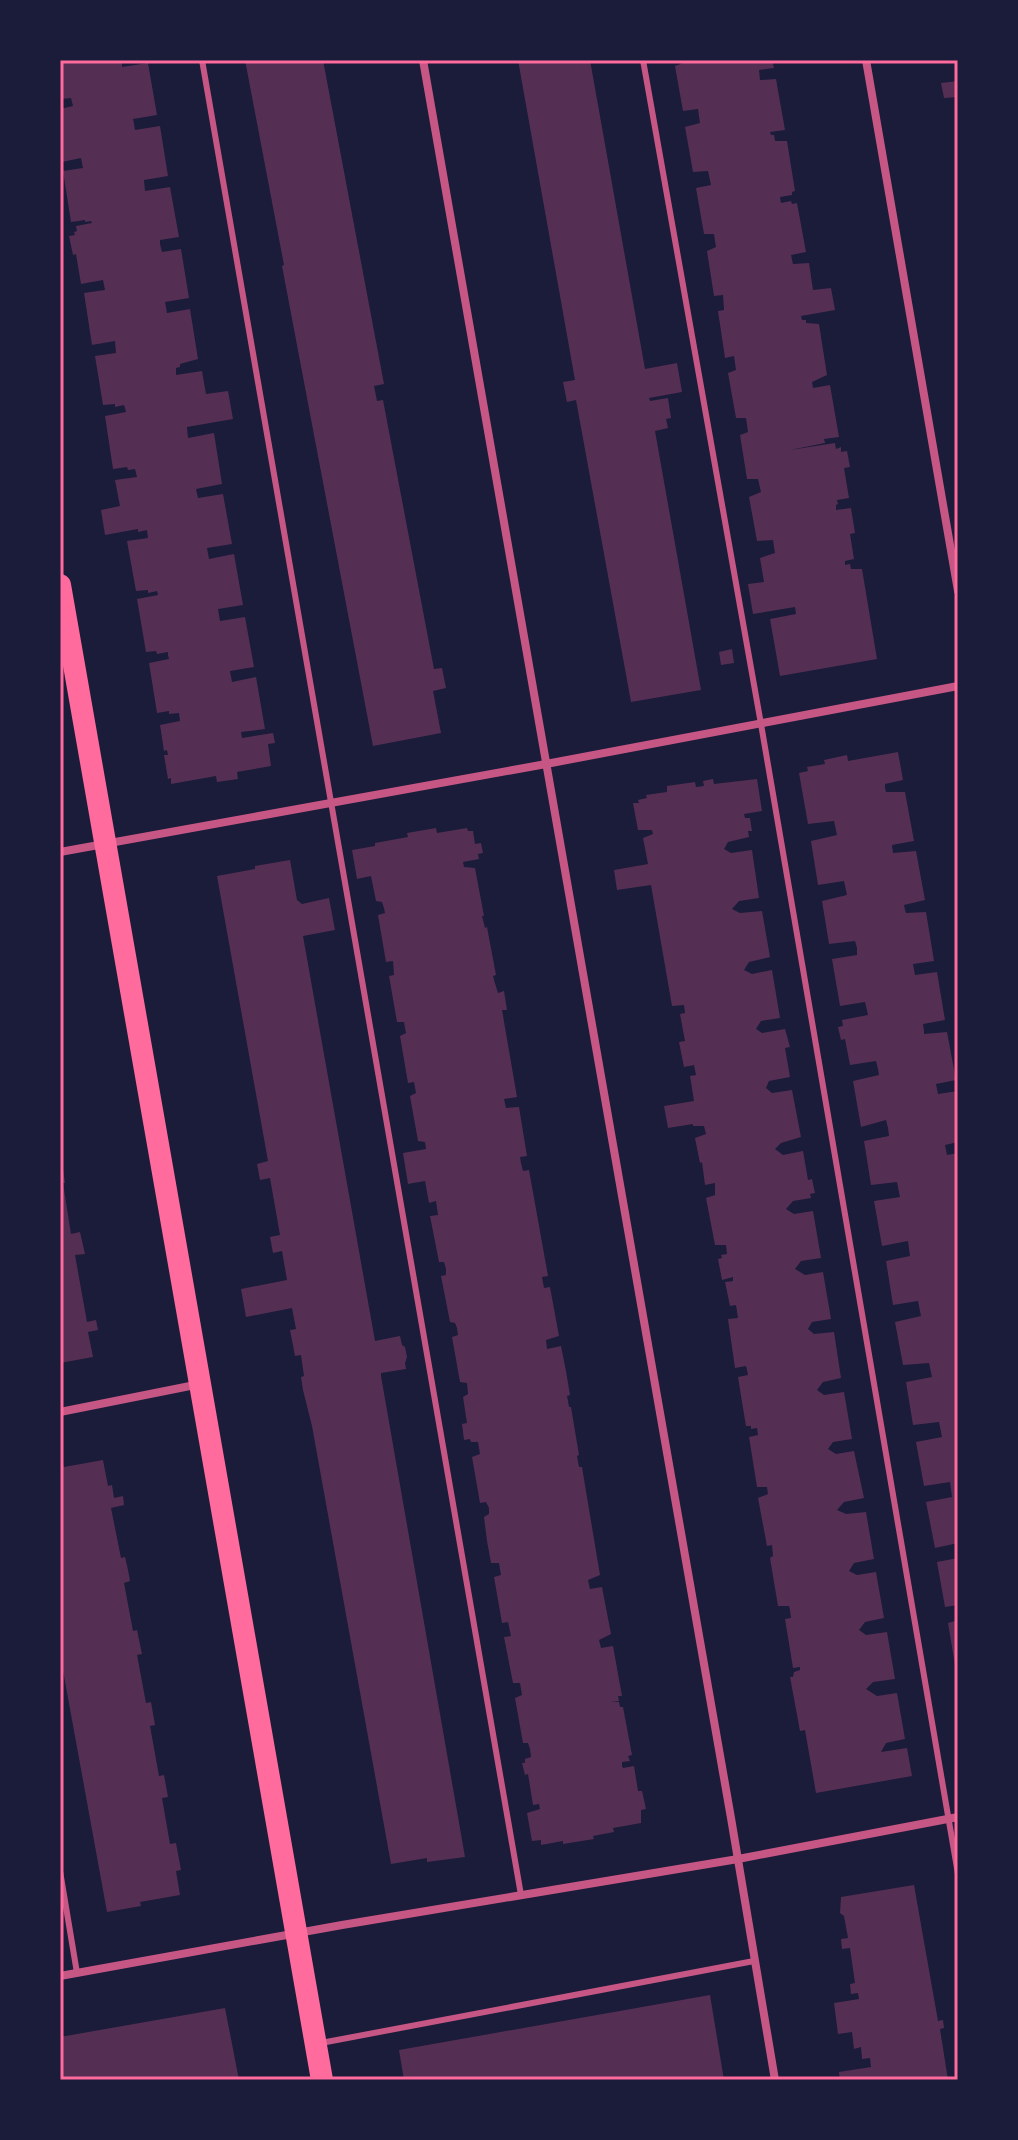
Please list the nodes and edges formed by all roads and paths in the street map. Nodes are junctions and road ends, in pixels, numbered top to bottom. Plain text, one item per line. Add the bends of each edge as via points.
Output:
1 (202, 60) edge
2 (423, 60) edge
3 (643, 60) edge
4 (866, 60) edge
5 (60, 585) edge
6 (958, 591) edge
7 (958, 686) edge
8 (761, 724) junction
9 (546, 764) junction
10 (330, 804) junction
11 (104, 845) junction
12 (60, 852) edge
13 (200, 1384) junction
14 (60, 1412) edge
15 (953, 1818) edge
16 (738, 1859) junction
17 (60, 1871) edge
18 (958, 1874) edge
19 (521, 1895) junction
20 (295, 1933) junction
21 (754, 1961) junction
22 (77, 1973) junction
23 (60, 1976) edge
24 (315, 2044) junction
25 (322, 2080) edge
26 (775, 2080) edge

1 - 10 lane
2 - 9 street
3 - 8 lane
4 - 6 street
5 - 11 highway
7 - 8 street
8 - 9 street
8 - 15 lane
9 - 10 street
9 - 16 street
10 - 11 street
10 - 19 lane
11 - 12 street
11 - 13 highway
13 - 14 street
13 - 20 highway
15 - 16 street
15 - 18 lane
16 - 19 street
16 - 21 street
17 - 22 lane
19 - 20 street
20 - 22 street
20 - 24 highway
21 - 24 lane
21 - 26 street
22 - 23 street
24 - 25 highway

